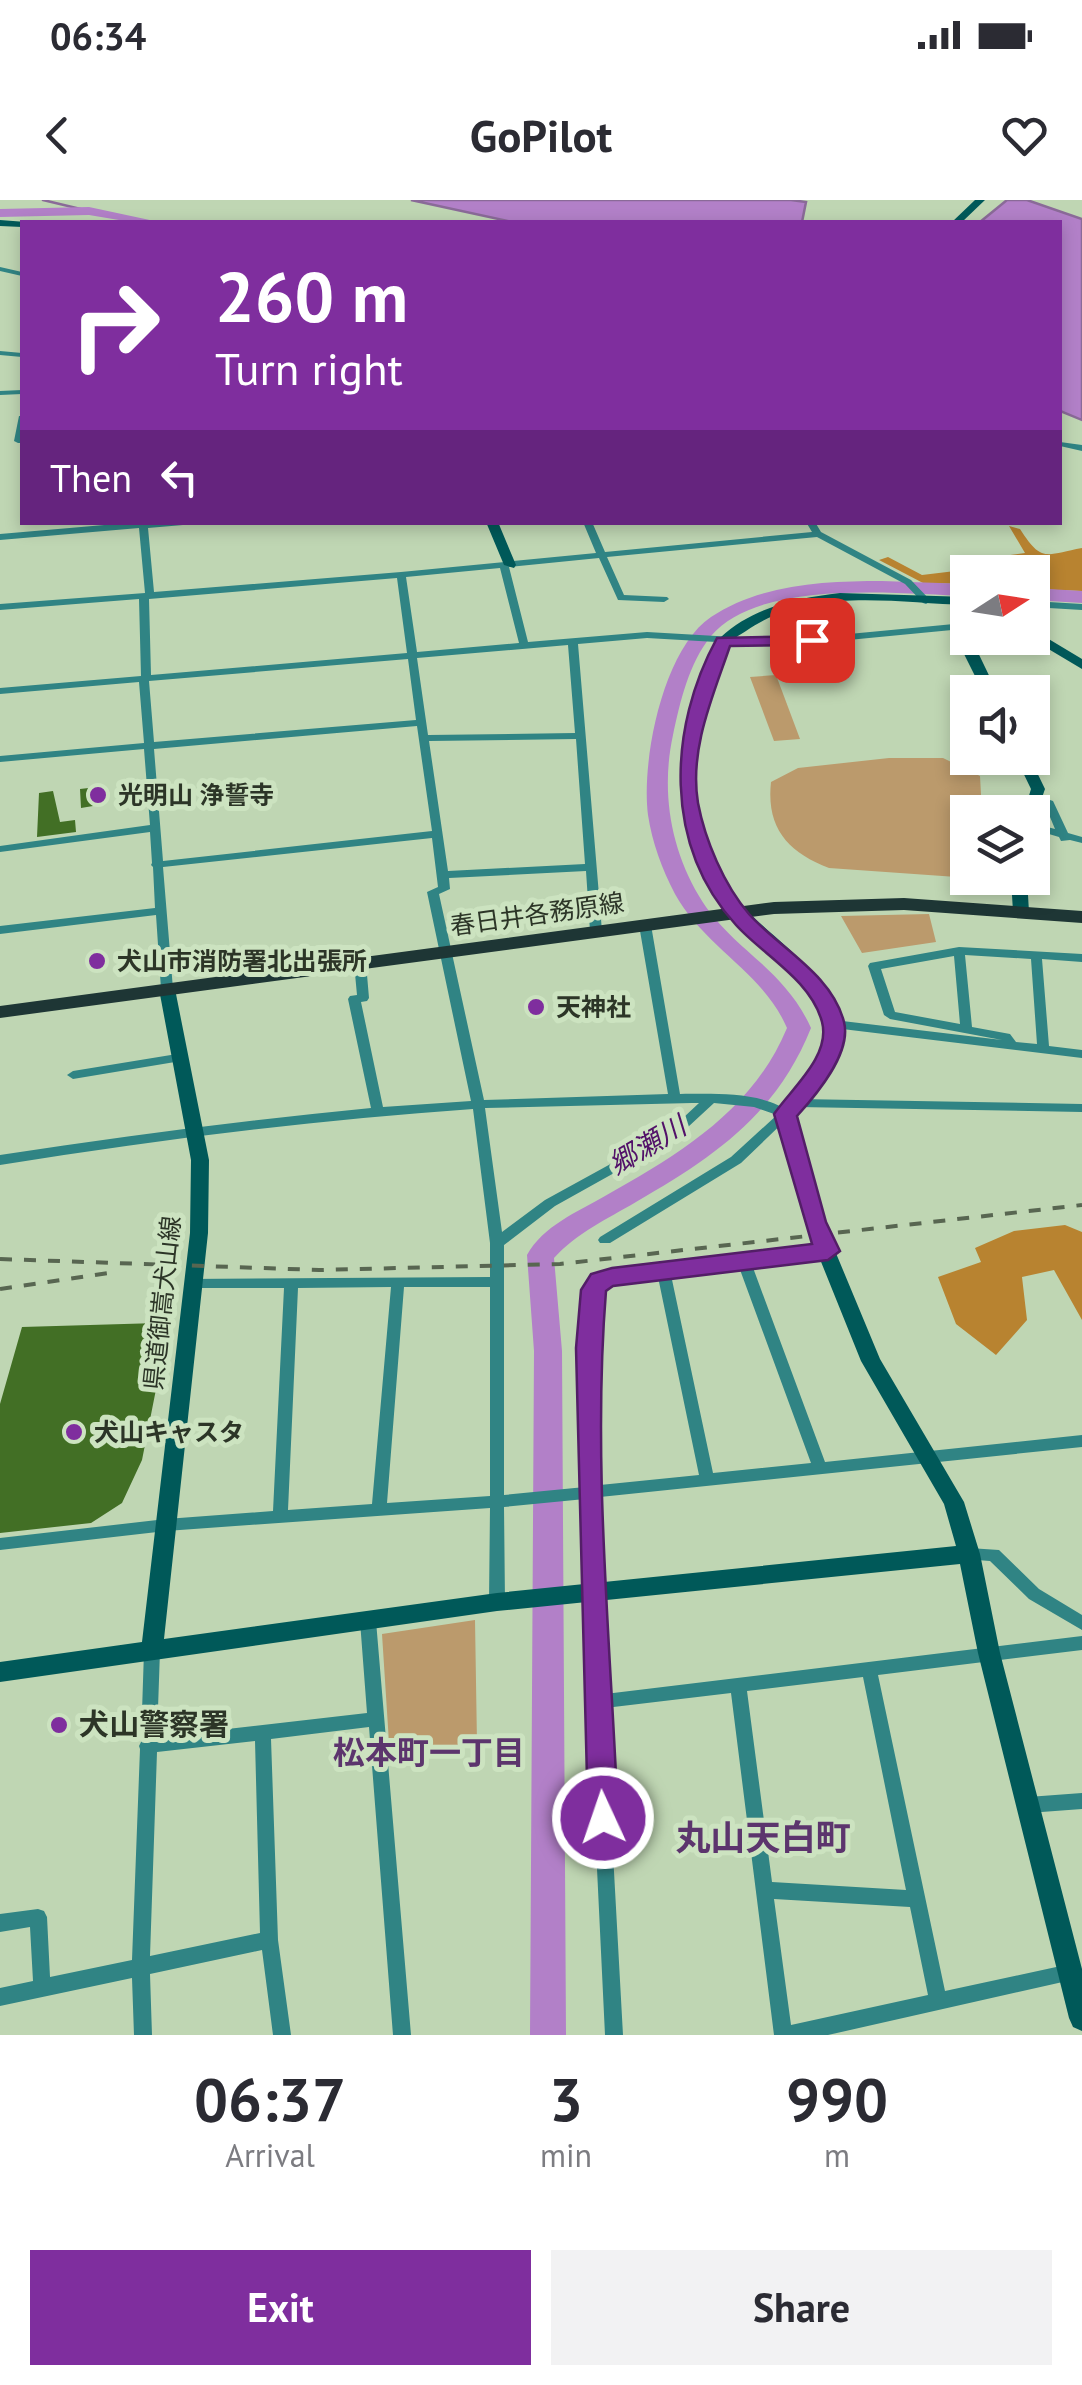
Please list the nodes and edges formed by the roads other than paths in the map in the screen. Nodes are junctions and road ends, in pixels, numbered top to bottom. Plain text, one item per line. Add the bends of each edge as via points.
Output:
1 (980, 200) edge
2 (959, 220) edge
3 (20, 441) edge
4 (0, 442) edge
5 (132, 525) edge
6 (143, 525) edge
7 (493, 525) edge
8 (589, 525) edge
9 (812, 525) edge
10 (818, 534) junction
11 (0, 537) edge
12 (604, 556) junction
13 (507, 565) junction
14 (401, 575) junction
15 (147, 597) junction
16 (924, 597) junction
17 (664, 599) dead end
18 (950, 599) edge
19 (1050, 605) edge
20 (0, 607) edge
21 (1082, 607) edge
22 (950, 627) edge
23 (718, 641) junction
24 (573, 642) junction
25 (524, 645) junction
26 (1050, 645) edge
27 (414, 653) junction
28 (1082, 665) edge
29 (145, 678) junction
30 (0, 691) edge
31 (423, 722) junction
32 (578, 736) junction
33 (425, 738) junction
34 (148, 746) junction
35 (0, 760) edge
36 (1050, 805) edge
37 (153, 828) junction
38 (1050, 833) edge
39 (437, 834) junction
40 (1065, 838) junction
41 (1082, 840) edge
42 (0, 849) edge
43 (156, 865) junction
44 (589, 868) junction
45 (443, 876) junction
46 (1020, 895) edge
47 (160, 911) junction
48 (1021, 912) junction
49 (729, 914) junction
50 (1082, 916) edge
51 (645, 925) junction
52 (0, 930) edge
53 (596, 931) junction
54 (959, 951) junction
55 (444, 952) junction
56 (1036, 955) junction
57 (1082, 958) edge
58 (360, 963) junction
59 (166, 990) junction
60 (0, 1012) edge
61 (834, 1024) junction
62 (966, 1029) junction
63 (1012, 1044) junction
64 (1043, 1050) junction
65 (1082, 1054) edge
66 (177, 1058) junction
67 (74, 1075) dead end
68 (676, 1099) junction
69 (710, 1100) junction
70 (478, 1104) junction
71 (1082, 1108) edge
72 (785, 1109) junction
73 (378, 1112) junction
74 (196, 1129) junction
75 (0, 1160) edge
76 (605, 1240) dead end
77 (497, 1243) junction
78 (828, 1251) junction
79 (744, 1261) junction
80 (663, 1269) junction
81 (498, 1282) junction
82 (192, 1283) junction
83 (398, 1283) junction
84 (291, 1285) junction
85 (1082, 1441) edge
86 (932, 1459) junction
87 (820, 1470) junction
88 (708, 1480) junction
89 (588, 1493) junction
90 (500, 1502) junction
91 (379, 1510) junction
92 (280, 1517) junction
93 (166, 1525) junction
94 (0, 1544) edge
95 (969, 1554) junction
96 (594, 1591) junction
97 (497, 1602) junction
98 (368, 1621) junction
99 (1082, 1623) edge
100 (1082, 1643) edge
101 (152, 1650) junction
102 (989, 1653) junction
103 (869, 1669) junction
104 (0, 1672) edge
105 (738, 1686) junction
106 (597, 1702) junction
107 (378, 1719) junction
108 (264, 1732) junction
109 (147, 1746) junction
110 (1082, 1800) edge
111 (1028, 1805) junction
112 (763, 1890) junction
113 (915, 1899) junction
114 (0, 1924) edge
115 (269, 1940) junction
116 (141, 1966) junction
117 (1070, 1973) junction
118 (42, 1987) junction
119 (0, 1996) edge
120 (938, 2001) junction
121 (1082, 2018) edge
122 (144, 2035) edge
123 (282, 2035) edge
124 (402, 2035) edge
125 (614, 2035) edge
126 (785, 2035) edge

1 - 2 street
3 - 4 street
5 - 11 street
6 - 15 street
7 - 13 street
8 - 12 street
9 - 10 street
10 - 12 street
10 - 16 street
12 - 13 street
12 - 17 street via 621,598
13 - 14 street
13 - 25 street
14 - 15 street
14 - 27 street
15 - 20 street
15 - 29 street
16 - 18 street
16 - 23 street via 812,598
19 - 21 street
22 - 23 street
23 - 24 street via 684,634
23 - 49 street via 689,740 688,802
24 - 25 street
24 - 32 street
25 - 27 street
26 - 28 street
27 - 29 street
27 - 31 street
29 - 30 street
29 - 34 street
31 - 33 street
31 - 34 street
32 - 33 street
32 - 44 street
33 - 39 street
34 - 35 street
34 - 37 street
36 - 40 street
37 - 42 street
37 - 43 street
38 - 40 street
39 - 43 street
39 - 45 street
40 - 41 street
43 - 47 street
44 - 45 street
44 - 53 street
45 - 55 street via 444,889 433,892
46 - 48 street
47 - 52 street
47 - 59 street
48 - 49 main road, 春日井各務原線 via 875,904
48 - 50 main road, 春日井各務原線
49 - 51 main road, 春日井各務原線
49 - 61 street via 816,989
51 - 53 main road, 春日井各務原線
51 - 68 street
53 - 55 main road, 春日井各務原線
54 - 56 street
54 - 62 street
54 - 62 street via 874,966 890,1015
55 - 58 main road, 春日井各務原線
55 - 70 street
56 - 57 street
56 - 64 street
58 - 59 main road, 春日井各務原線
58 - 73 street via 364,998 354,1000
59 - 60 main road, 春日井各務原線
59 - 66 street, 県道御嵩犬山線
61 - 63 street
61 - 72 street via 831,1047
62 - 63 street
63 - 64 street
64 - 65 street
66 - 67 street
66 - 74 street, 県道御嵩犬山線
68 - 69 street
68 - 70 street
69 - 72 street
69 - 77 street via 670,1136 550,1204
70 - 73 street
70 - 77 street
71 - 72 street
72 - 76 street via 736,1160
72 - 78 street
73 - 74 street
74 - 75 street
74 - 82 street, 県道御嵩犬山線 via 199,1233
77 - 81 street
78 - 79 street
78 - 86 street via 871,1361
79 - 80 street
79 - 87 street
80 - 88 street
80 - 89 street via 612,1277 594,1290
81 - 83 street
81 - 90 street
82 - 84 street
82 - 93 street, 県道御嵩犬山線
83 - 84 street
83 - 91 street
84 - 92 street
85 - 86 street
86 - 87 street
86 - 95 street
87 - 88 street
88 - 89 street
89 - 90 street
89 - 96 street
90 - 91 street
90 - 97 street
91 - 92 street
92 - 93 street
93 - 94 street
93 - 101 street, 県道御嵩犬山線
95 - 96 street
95 - 99 street via 994,1555 1034,1594
95 - 102 street
96 - 97 street
96 - 106 street
97 - 98 street
98 - 101 street
98 - 107 street
100 - 102 street
101 - 104 street
101 - 109 street
102 - 103 street
102 - 111 street
103 - 105 street
103 - 113 street
105 - 106 street
105 - 112 street
106 - 125 street
107 - 108 street
107 - 124 street
108 - 109 street
108 - 115 street
109 - 116 street
110 - 111 street
111 - 117 street
112 - 113 street
112 - 126 street
113 - 120 street
114 - 118 street via 38,1918
115 - 116 street
115 - 123 street
116 - 118 street
116 - 122 street
117 - 120 street
117 - 121 street
118 - 119 street
120 - 126 street

